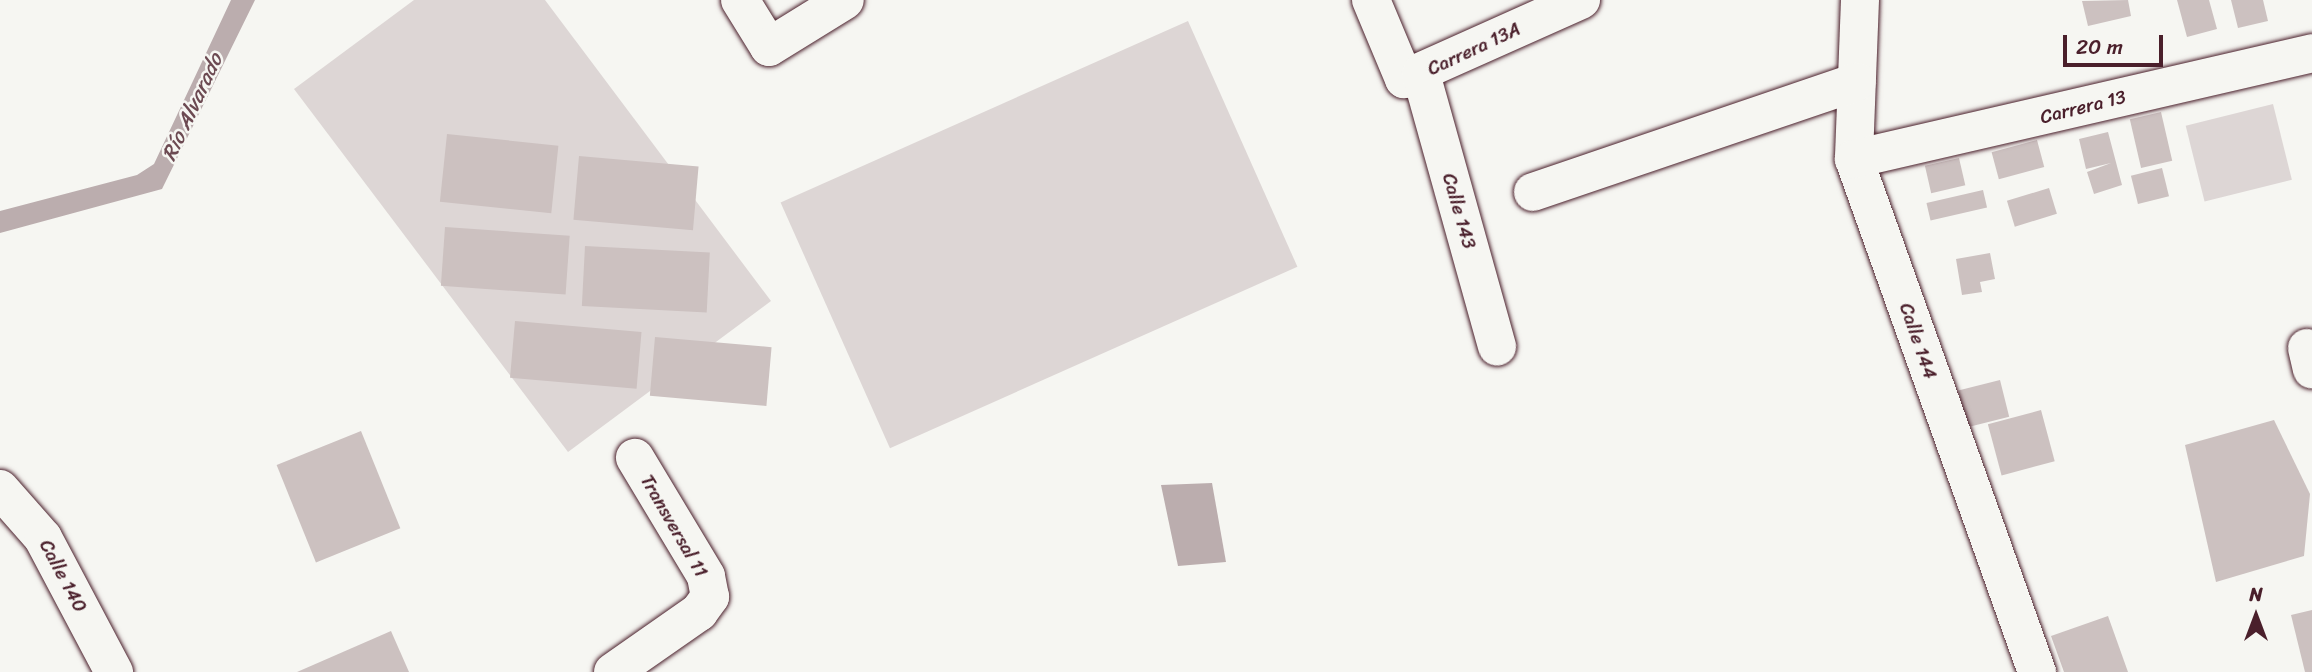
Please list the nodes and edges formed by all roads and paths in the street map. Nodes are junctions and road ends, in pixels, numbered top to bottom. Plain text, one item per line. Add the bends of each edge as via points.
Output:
1 (740, 0) edge
2 (845, 0) edge
3 (1371, 0) edge
4 (1860, 0) edge
5 (1559, 4) edge
6 (2312, 52) edge
7 (1412, 76) junction
8 (1857, 82) junction
9 (1854, 159) junction
10 (1533, 192) dead end
11 (1497, 347) dead end
12 (635, 458) dead end
13 (0, 489) edge
14 (114, 672) edge
15 (612, 672) edge
16 (2038, 672) edge

1 - 2 street via 769,47
3 - 7 street, Calle 143
4 - 8 street, Calle 144
5 - 7 street, Carrera 13A
6 - 9 street, Carrera 13
7 - 11 street, Calle 143
8 - 9 street, Calle 144
8 - 10 street
9 - 16 street, Calle 144
12 - 15 street, Transversal 11 via 706,576 710,597 699,612
13 - 14 street, Calle 140 via 43,538

